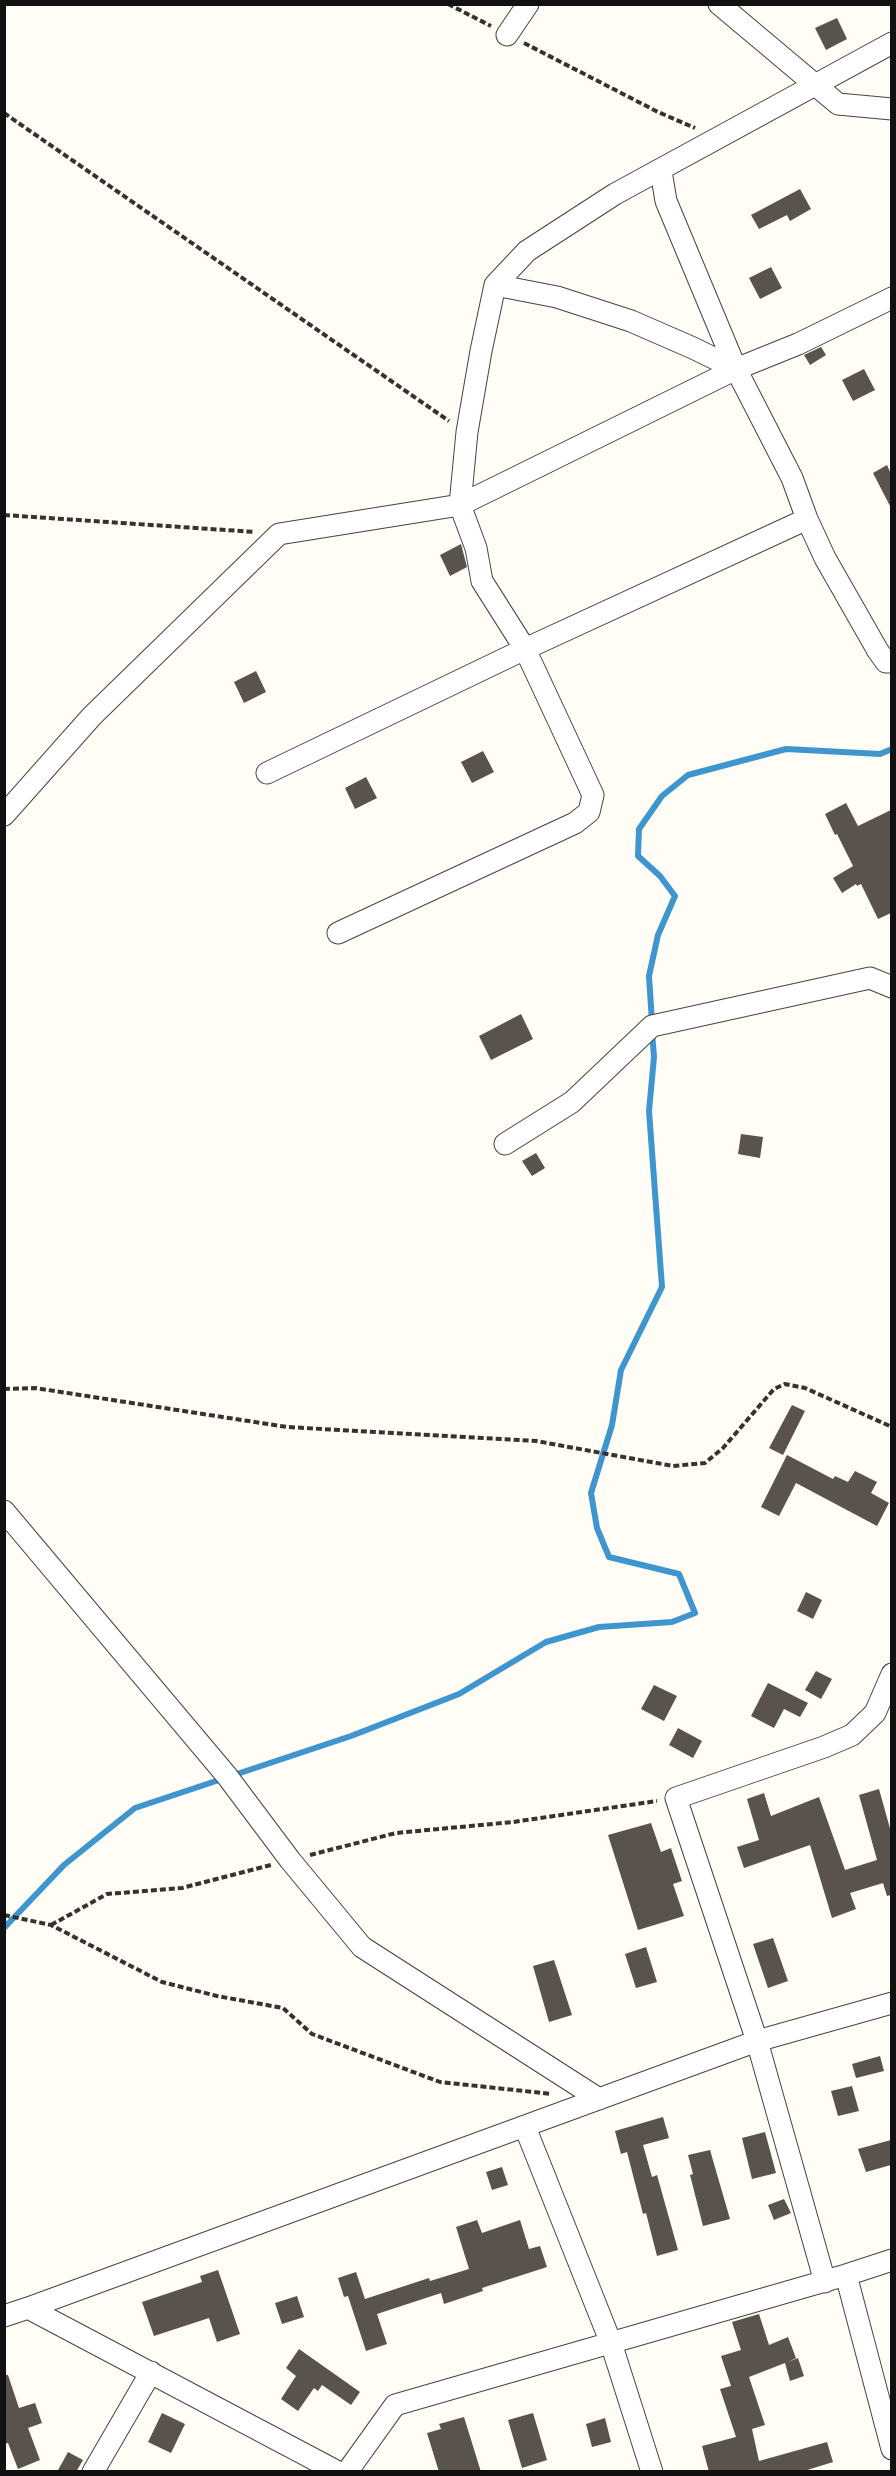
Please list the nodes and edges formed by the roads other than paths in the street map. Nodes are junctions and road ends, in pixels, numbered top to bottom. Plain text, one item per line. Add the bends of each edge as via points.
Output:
1 (528, 4) edge
2 (719, 4) edge
3 (507, 35) road end
4 (891, 43) edge
5 (815, 86) junction
6 (891, 109) edge
7 (661, 171) junction
8 (495, 285) junction
9 (891, 298) edge
10 (736, 369) junction
11 (460, 505) junction
12 (807, 519) junction
13 (525, 649) junction
14 (891, 662) edge
15 (267, 773) dead end
16 (4, 815) edge
17 (338, 933) dead end
18 (891, 987) edge
19 (505, 1144) dead end
20 (4, 1511) edge
21 (891, 1674) edge
22 (891, 2003) edge
23 (757, 2040) junction
24 (599, 2099) junction
25 (525, 2127) junction
26 (891, 2260) edge
27 (846, 2275) junction
28 (825, 2282) junction
29 (28, 2308) junction
30 (4, 2316) edge
31 (611, 2343) junction
32 (151, 2372) junction
33 (891, 2449) edge
34 (93, 2472) edge
35 (338, 2472) edge
36 (347, 2472) edge
37 (652, 2472) edge

1 - 3 street
2 - 5 street
4 - 5 street
5 - 6 street via 838,104
5 - 7 street
7 - 8 street via 615,194 527,251
7 - 10 street via 666,201
8 - 10 street via 557,297 631,321
8 - 11 street via 467,432
9 - 10 street via 798,344
10 - 11 street
10 - 12 street via 792,478
11 - 13 street via 477,548 482,580
11 - 16 street via 279,534 92,716
12 - 13 street
12 - 14 street via 878,651 886,662
13 - 15 street
13 - 17 street via 593,795 589,812 575,823
18 - 19 street via 870,978 652,1026 572,1102
20 - 24 street via 227,1776 362,1947
21 - 23 street via 875,1713 852,1735 676,1798
22 - 23 street
23 - 24 street
23 - 28 street
24 - 25 street
25 - 29 street
25 - 31 street
26 - 27 street
27 - 28 street
27 - 33 street
28 - 31 street
29 - 30 street
29 - 32 street
31 - 36 street via 395,2405
31 - 37 street
32 - 34 street
32 - 35 street

